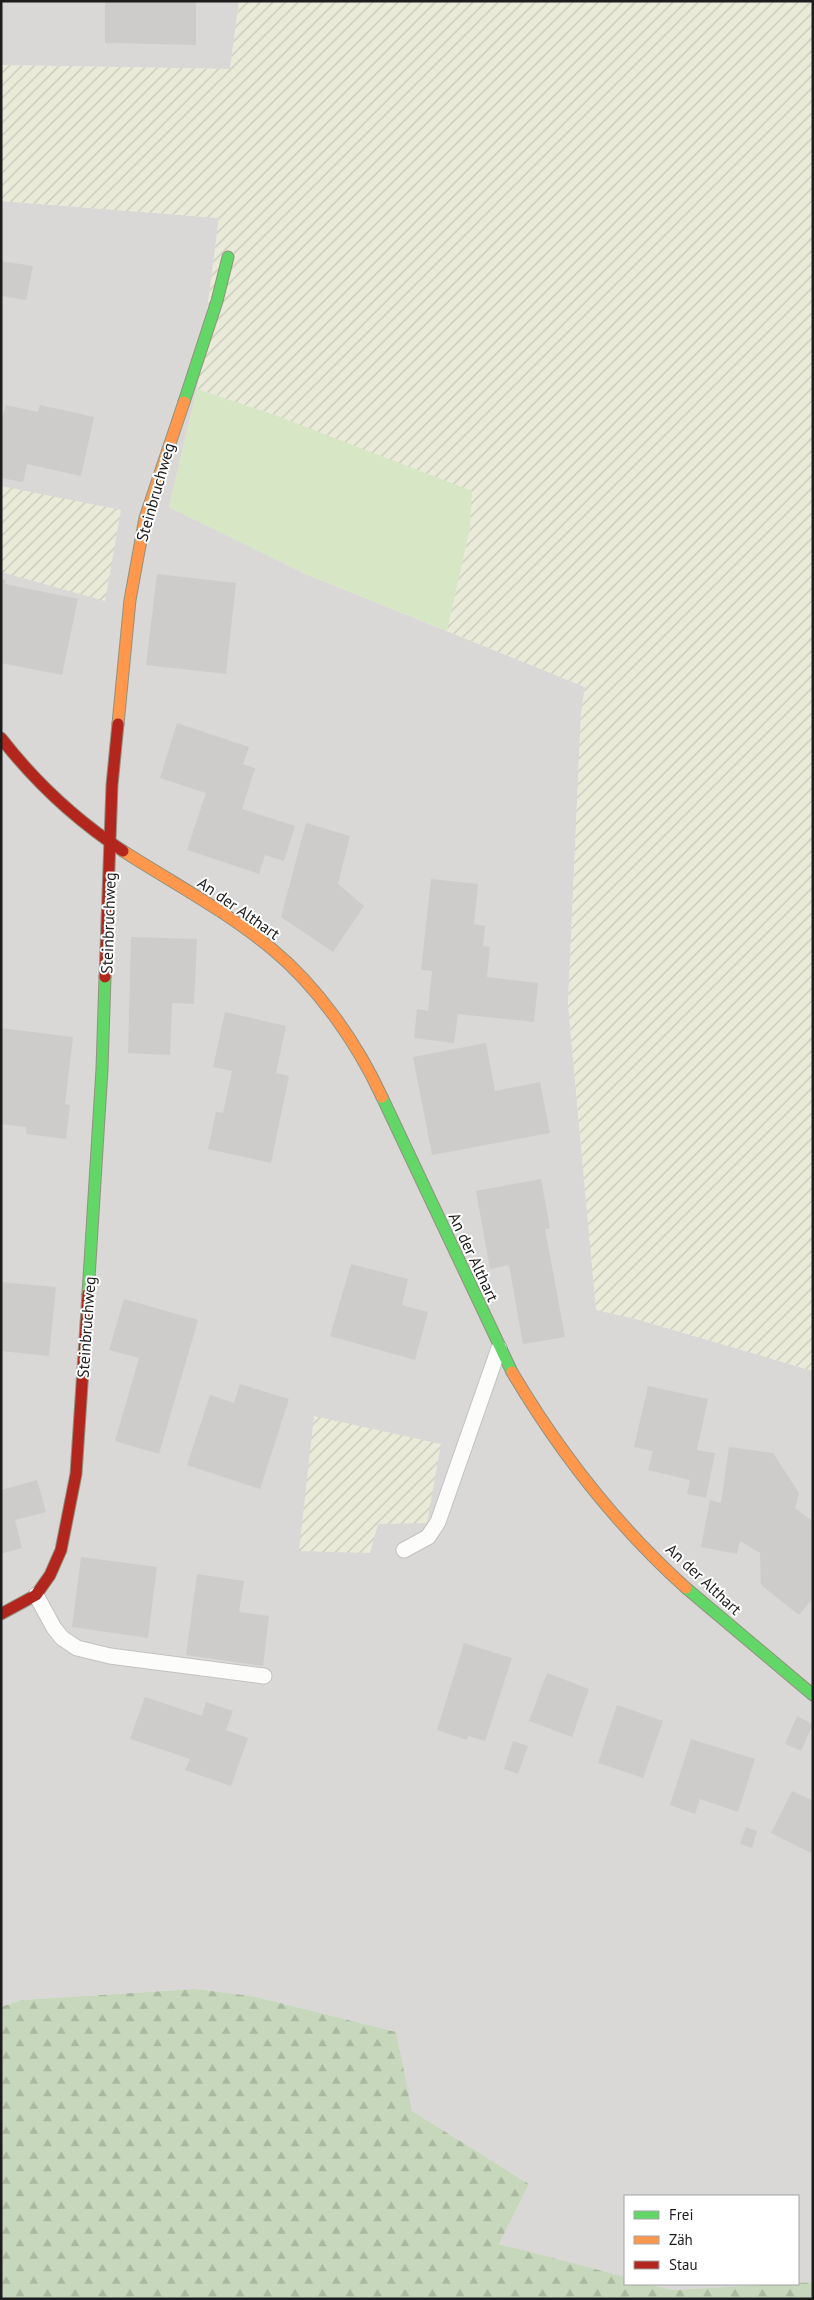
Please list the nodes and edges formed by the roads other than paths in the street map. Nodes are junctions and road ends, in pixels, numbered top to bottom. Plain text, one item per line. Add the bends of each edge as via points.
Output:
1 (228, 257) dead end
2 (1, 738) edge
3 (110, 841) junction
4 (499, 1348) junction
5 (404, 1550) dead end
6 (36, 1596) junction
7 (1, 1614) edge
8 (264, 1676) dead end
9 (813, 1695) edge

1 - 3 street, Steinbruchweg via 217,301 145,518 130,600 112,784
2 - 3 street, An der Althart via 30,775 64,807
3 - 4 street, An der Althart via 279,955 318,997 353,1045 380,1093
3 - 6 street, Steinbruchweg via 102,1069 76,1474 61,1550
4 - 5 lane via 438,1522 428,1536
4 - 9 street, An der Althart via 529,1402 564,1454 616,1517 704,1603
6 - 7 street, Steinbruchweg
6 - 8 lane via 54,1628 77,1648 110,1656

